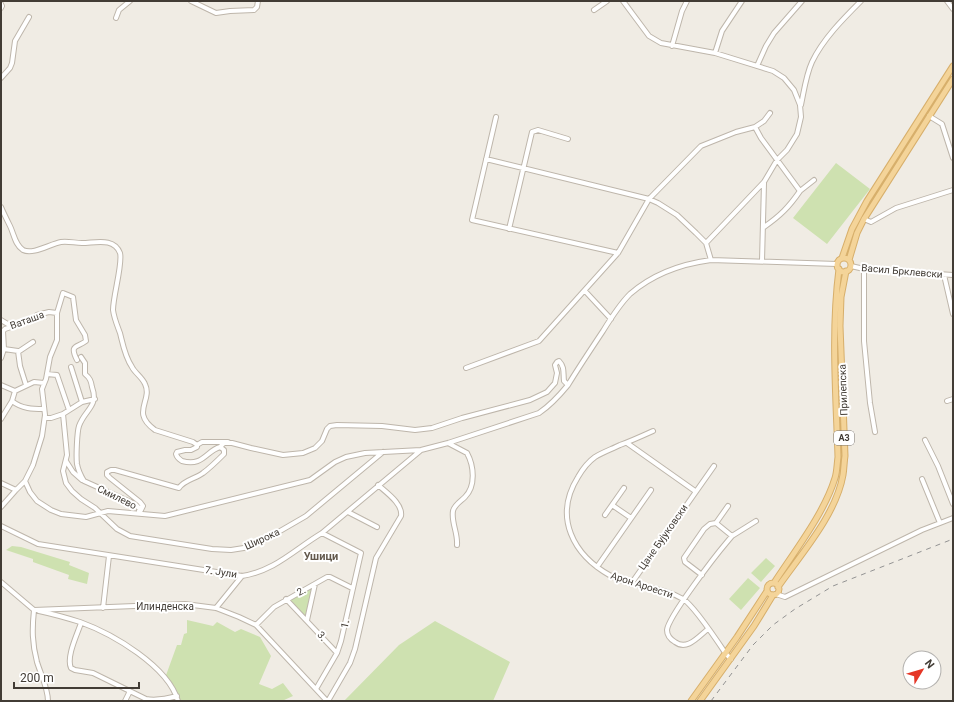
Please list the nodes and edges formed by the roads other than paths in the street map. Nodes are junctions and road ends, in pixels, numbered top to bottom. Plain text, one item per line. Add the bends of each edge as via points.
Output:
1 (130, 1) edge
2 (191, 1) edge
3 (258, 1) edge
4 (607, 1) edge
5 (623, 1) edge
6 (688, 1) edge
7 (742, 1) edge
8 (802, 1) edge
9 (861, 1) edge
10 (947, 1) edge
11 (1, 4) edge
12 (1, 8) edge
13 (953, 9) edge
14 (594, 10) dead end
15 (29, 17) dead end
16 (116, 18) dead end
17 (672, 46) junction
18 (715, 53) junction
19 (757, 66) junction
20 (953, 66) edge
21 (1, 78) edge
22 (953, 79) edge
23 (800, 105) junction
24 (770, 114) dead end
25 (929, 116) junction
26 (496, 118) dead end
27 (755, 127) junction
28 (568, 139) dead end
29 (953, 158) edge
30 (486, 159) junction
31 (777, 160) junction
32 (523, 168) junction
33 (814, 180) dead end
34 (764, 182) junction
35 (953, 190) edge
36 (800, 191) junction
37 (648, 199) junction
38 (1, 207) edge
39 (864, 219) junction
40 (764, 226) junction
41 (509, 228) junction
42 (706, 243) junction
43 (618, 253) junction
44 (842, 258) junction
45 (711, 260) junction
46 (849, 260) junction
47 (762, 261) junction
48 (838, 266) junction
49 (851, 266) junction
50 (864, 269) junction
51 (846, 271) junction
52 (944, 274) junction
53 (953, 275) edge
54 (585, 291) junction
55 (57, 313) junction
56 (953, 314) edge
57 (611, 319) junction
58 (1, 320) edge
59 (11, 326) junction
60 (1, 339) edge
61 (33, 342) dead end
62 (4, 346) junction
63 (18, 352) junction
64 (81, 357) dead end
65 (1, 358) edge
66 (77, 360) dead end
67 (71, 367) dead end
68 (466, 368) dead end
69 (47, 374) junction
70 (44, 383) junction
71 (1, 385) edge
72 (26, 385) junction
73 (568, 385) junction
74 (15, 391) junction
75 (95, 399) junction
76 (953, 399) edge
77 (12, 401) junction
78 (947, 401) dead end
79 (82, 402) junction
80 (44, 409) junction
81 (69, 410) junction
82 (63, 414) junction
83 (45, 418) junction
84 (1, 419) edge
85 (653, 431) dead end
86 (875, 432) dead end
87 (925, 440) dead end
88 (232, 443) junction
89 (448, 443) junction
90 (627, 443) junction
91 (197, 444) junction
92 (220, 447) junction
93 (421, 450) junction
94 (384, 452) junction
95 (66, 462) junction
96 (714, 466) dead end
97 (922, 479) dead end
98 (25, 481) junction
99 (84, 481) junction
100 (1, 483) edge
101 (378, 485) junction
102 (624, 488) dead end
103 (16, 490) junction
104 (651, 490) dead end
105 (695, 491) junction
106 (953, 504) edge
107 (612, 505) junction
108 (728, 506) dead end
109 (1, 507) edge
110 (139, 511) junction
111 (348, 512) junction
112 (100, 513) junction
113 (605, 515) dead end
114 (631, 518) junction
115 (953, 518) edge
116 (756, 522) dead end
117 (716, 523) junction
118 (940, 523) junction
119 (1, 526) edge
120 (377, 527) dead end
121 (322, 533) junction
122 (732, 536) junction
123 (457, 545) dead end
124 (109, 556) junction
125 (597, 567) junction
126 (702, 575) junction
127 (242, 576) junction
128 (2, 584) edge
129 (315, 584) junction
130 (631, 584) junction
131 (776, 585) junction
132 (352, 588) junction
133 (767, 591) junction
134 (775, 595) junction
135 (286, 599) junction
136 (684, 600) junction
137 (103, 608) junction
138 (216, 608) junction
139 (66, 609) junction
140 (34, 610) junction
141 (65, 617) junction
142 (307, 620) junction
143 (81, 622) junction
144 (256, 625) junction
145 (708, 629) junction
146 (337, 653) junction
147 (726, 654) junction
148 (731, 659) junction
149 (316, 689) junction
150 (130, 691) junction
151 (177, 696) junction
152 (48, 701) edge
153 (125, 701) edge
154 (178, 701) edge
155 (328, 701) edge
156 (691, 701) edge
157 (700, 701) edge

1 - 16 street via 119,10
2 - 3 street via 216,13 254,10
4 - 14 street
5 - 17 street via 649,36
6 - 17 street via 682,11
7 - 18 street via 722,31
8 - 19 street via 774,33
9 - 23 street via 817,52 811,63
10 - 13 street
11 - 12 street
15 - 21 street via 14,41 10,68
17 - 18 street
18 - 19 street
19 - 23 street via 784,78 794,90
20 - 44 main road via 867,201 852,229
22 - 25 main road
23 - 31 street via 801,117 797,134
24 - 27 street
25 - 29 street via 942,124
25 - 39 main road
26 - 30 street
27 - 31 street
27 - 37 street via 701,146
28 - 32 street via 538,130 532,132
30 - 32 street
30 - 41 street via 472,220
31 - 34 street
31 - 36 street
32 - 37 street
32 - 41 street
33 - 36 street
34 - 40 street
34 - 42 street
35 - 39 street via 896,208 871,222
36 - 40 street via 789,207
37 - 42 street via 677,215
37 - 43 street
38 - 91 street via 16,242 24,250 33,252 60,242 95,241 111,243 116,247 121,261 113,304 114,316 127,360 145,384 142,407 144,418 155,430
39 - 46 main road
40 - 47 street
41 - 43 street
42 - 45 street
43 - 54 street
44 - 46 main road
44 - 48 main road
45 - 47 street
45 - 57 street via 673,268 646,282 629,295
46 - 49 main road
47 - 48 street
48 - 51 main road via 842,271
48 - 131 main road, Прилепска / A3 via 835,296 838,457 835,477 828,496
49 - 50 street, Васил Брклевски
49 - 51 main road
50 - 52 street, Васил Брклевски
50 - 86 street via 864,341
51 - 131 main road, Прилепска / A3 via 841,297 840,326 845,456 843,475 827,517
52 - 53 street, Васил Брклевски
52 - 56 street
54 - 57 street
54 - 68 street via 539,341
55 - 59 street, Ваташа via 37,315 31,320
55 - 66 street via 63,293 73,297 76,320 86,341 76,345 74,349 73,353
55 - 69 street via 57,340
57 - 73 street
58 - 59 street
59 - 62 street, Ваташа via 3,331
60 - 62 street
61 - 63 street
62 - 63 street
62 - 65 street, Ваташа
63 - 72 street
64 - 75 street
67 - 79 street
69 - 70 street
69 - 81 street via 57,375
70 - 72 street via 34,382
70 - 80 street
71 - 74 street
72 - 74 street
73 - 88 street via 564,381 564,368 560,361 555,365 555,383 547,392 530,400 432,428 415,430 382,426 330,426 315,448 304,453 283,455
73 - 89 street via 559,397 539,413
74 - 77 street
75 - 79 street
75 - 99 street via 78,428 77,464
76 - 78 street
77 - 80 street via 29,408
77 - 84 street
79 - 81 street
80 - 83 street
81 - 82 street
82 - 83 street
82 - 95 street, Широка
83 - 98 street via 33,465
85 - 90 street, Арон Ароести
87 - 106 street
88 - 91 street via 225,441
88 - 92 street
89 - 93 street
89 - 123 street via 468,453 473,470 467,495 453,511
90 - 105 street
90 - 125 street, Арон Ароести via 595,457 583,469 573,485 568,501 570,533 584,555
91 - 92 street via 197,447 191,450 179,451 177,457 185,461 199,461
92 - 110 street via 224,454 219,459 202,474 182,483 179,488 115,470 107,472 110,478 140,502 143,506
93 - 94 street
93 - 101 street, 7. Јули
94 - 110 street via 346,457 310,480 189,511 165,516
94 - 112 street, Широка via 306,516 250,547 212,549 130,536 117,529
95 - 99 street
95 - 112 street, Широка via 63,471 66,483 81,499
96 - 105 street, Цане Бујуковски
97 - 118 street
98 - 103 street
98 - 112 street via 38,501 51,510 86,517
99 - 110 street, Смилево via 135,504
100 - 103 street
101 - 111 street, 7. Јули
101 - 155 street via 399,506 401,516 376,558 355,649 350,663
102 - 107 street
103 - 109 street
104 - 114 street, Арон Ароести
105 - 130 street, Цане Бујуковски
107 - 113 street
107 - 114 street
108 - 117 street
110 - 112 street
111 - 120 street
111 - 121 street, 7. Јули
114 - 125 street, Арон Ароести
115 - 118 street
116 - 122 street
117 - 122 street
117 - 126 street via 704,529 684,558 685,562
118 - 134 street via 785,597
119 - 124 street, 7. Јули via 38,544
121 - 127 street, 7. Јули via 287,558 253,574
121 - 132 street, 1. via 361,554
122 - 126 street
124 - 127 street, 7. Јули
124 - 137 street
125 - 130 street, Арон Ароести via 612,577
126 - 136 street
127 - 138 street
128 - 140 street
129 - 132 street, 2. via 330,577
129 - 135 street, 2.
129 - 142 street
130 - 136 street, Арон Ароести
131 - 133 main road, A3 via 768,585
131 - 134 main road, A3 via 778,591
132 - 146 street, 1.
133 - 134 main road
133 - 147 main road, A3
134 - 148 main road, A3
135 - 142 street, 3.
135 - 144 street, 2.
136 - 145 street, Арон Ароести
136 - 145 street via 667,628 669,638 683,646
137 - 138 street, Илинденска via 185,604
137 - 139 street, Илинденска
138 - 144 street, Илинденска
139 - 140 street, Илинденска
139 - 141 street
140 - 141 street
140 - 152 street via 33,643
141 - 143 street
142 - 146 street, 3.
143 - 150 street via 69,658 71,668 93,673
143 - 151 street via 115,638 141,656 165,678
144 - 149 street, Илинденска
145 - 147 street, Арон Ароести
146 - 149 street, 1.
147 - 148 street, Арон Ароести
147 - 156 main road, A3
148 - 157 main road, A3
149 - 155 street, Илинденска
150 - 151 street via 154,700
150 - 153 street
151 - 154 street

